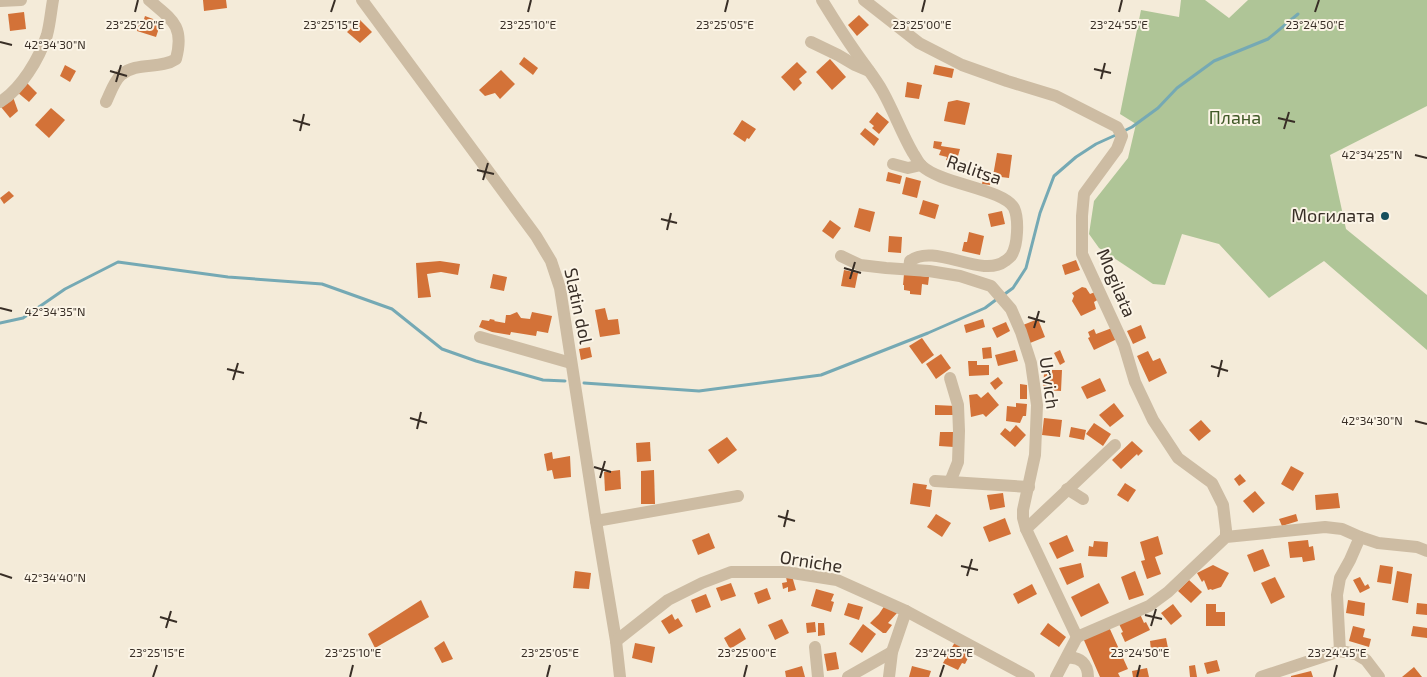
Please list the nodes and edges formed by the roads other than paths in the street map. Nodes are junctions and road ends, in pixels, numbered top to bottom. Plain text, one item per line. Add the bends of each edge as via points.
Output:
1 (21, 0) edge
2 (54, 0) edge
3 (149, 0) edge
4 (362, 0) edge
5 (822, 0) edge
6 (864, 0) edge
7 (0, 1) edge
8 (811, 42) dead end
9 (869, 71) junction
10 (0, 102) edge
11 (106, 102) dead end
12 (893, 164) dead end
13 (921, 165) junction
14 (841, 256) dead end
15 (909, 269) junction
16 (480, 337) dead end
17 (572, 363) junction
18 (950, 378) dead end
19 (1115, 445) dead end
20 (935, 481) dead end
21 (950, 482) junction
22 (1029, 486) junction
23 (1067, 489) junction
24 (738, 496) dead end
25 (1083, 499) dead end
26 (596, 521) junction
27 (1026, 529) junction
28 (1226, 537) junction
29 (1360, 537) junction
30 (1427, 550) edge
31 (906, 610) junction
32 (1077, 637) junction
33 (616, 641) junction
34 (815, 647) dead end
35 (1340, 650) junction
36 (892, 652) junction
37 (1066, 658) junction
38 (620, 677) edge
39 (818, 677) edge
40 (848, 677) edge
41 (889, 677) edge
42 (1029, 677) edge
43 (1056, 677) edge
44 (1088, 677) edge
45 (1261, 677) edge
46 (1379, 677) edge

1 - 7 street
2 - 10 street via 47,34 37,57 26,76
3 - 11 street via 174,22 179,37 176,58 170,63 131,68 120,76
4 - 17 street, Slatin dol via 536,236 551,261 560,288
5 - 9 street, Ralitsa
6 - 28 street, Mogilata via 919,44 962,65 1056,96 1117,127 1122,136 1117,149 1084,194 1082,254 1124,345 1135,382 1153,420 1178,458 1212,483 1223,505
8 - 9 street
9 - 13 street, Ralitsa
12 - 13 street via 908,168
13 - 15 street, Ralitsa via 935,176 1007,201 1018,222 1015,246 1011,256 1002,263 988,267 926,256 915,257 910,261
14 - 15 street, Urvich via 860,265
15 - 22 street, Urvich via 960,276 991,286 1011,309 1031,363 1037,405 1036,455
16 - 17 street
17 - 26 street, Slatin dol
18 - 21 street via 958,405 959,431 958,462
19 - 23 street
20 - 21 street
21 - 22 street
22 - 27 street, Urvich via 1023,510
23 - 25 street
23 - 27 street
24 - 26 street
26 - 33 street, Slatin dol
27 - 32 street, Urvich
28 - 29 street via 1325,527
28 - 32 street via 1149,606
29 - 30 street
29 - 35 street via 1340,578 1337,594
31 - 33 street, Orniche via 837,580 786,572 731,572 668,600
31 - 36 street
31 - 42 street, Orniche
32 - 37 street
33 - 38 street, Slatin dol
34 - 39 street
35 - 45 street
35 - 46 street via 1366,660
36 - 40 street
36 - 41 street
37 - 43 street
37 - 44 street via 1078,658

